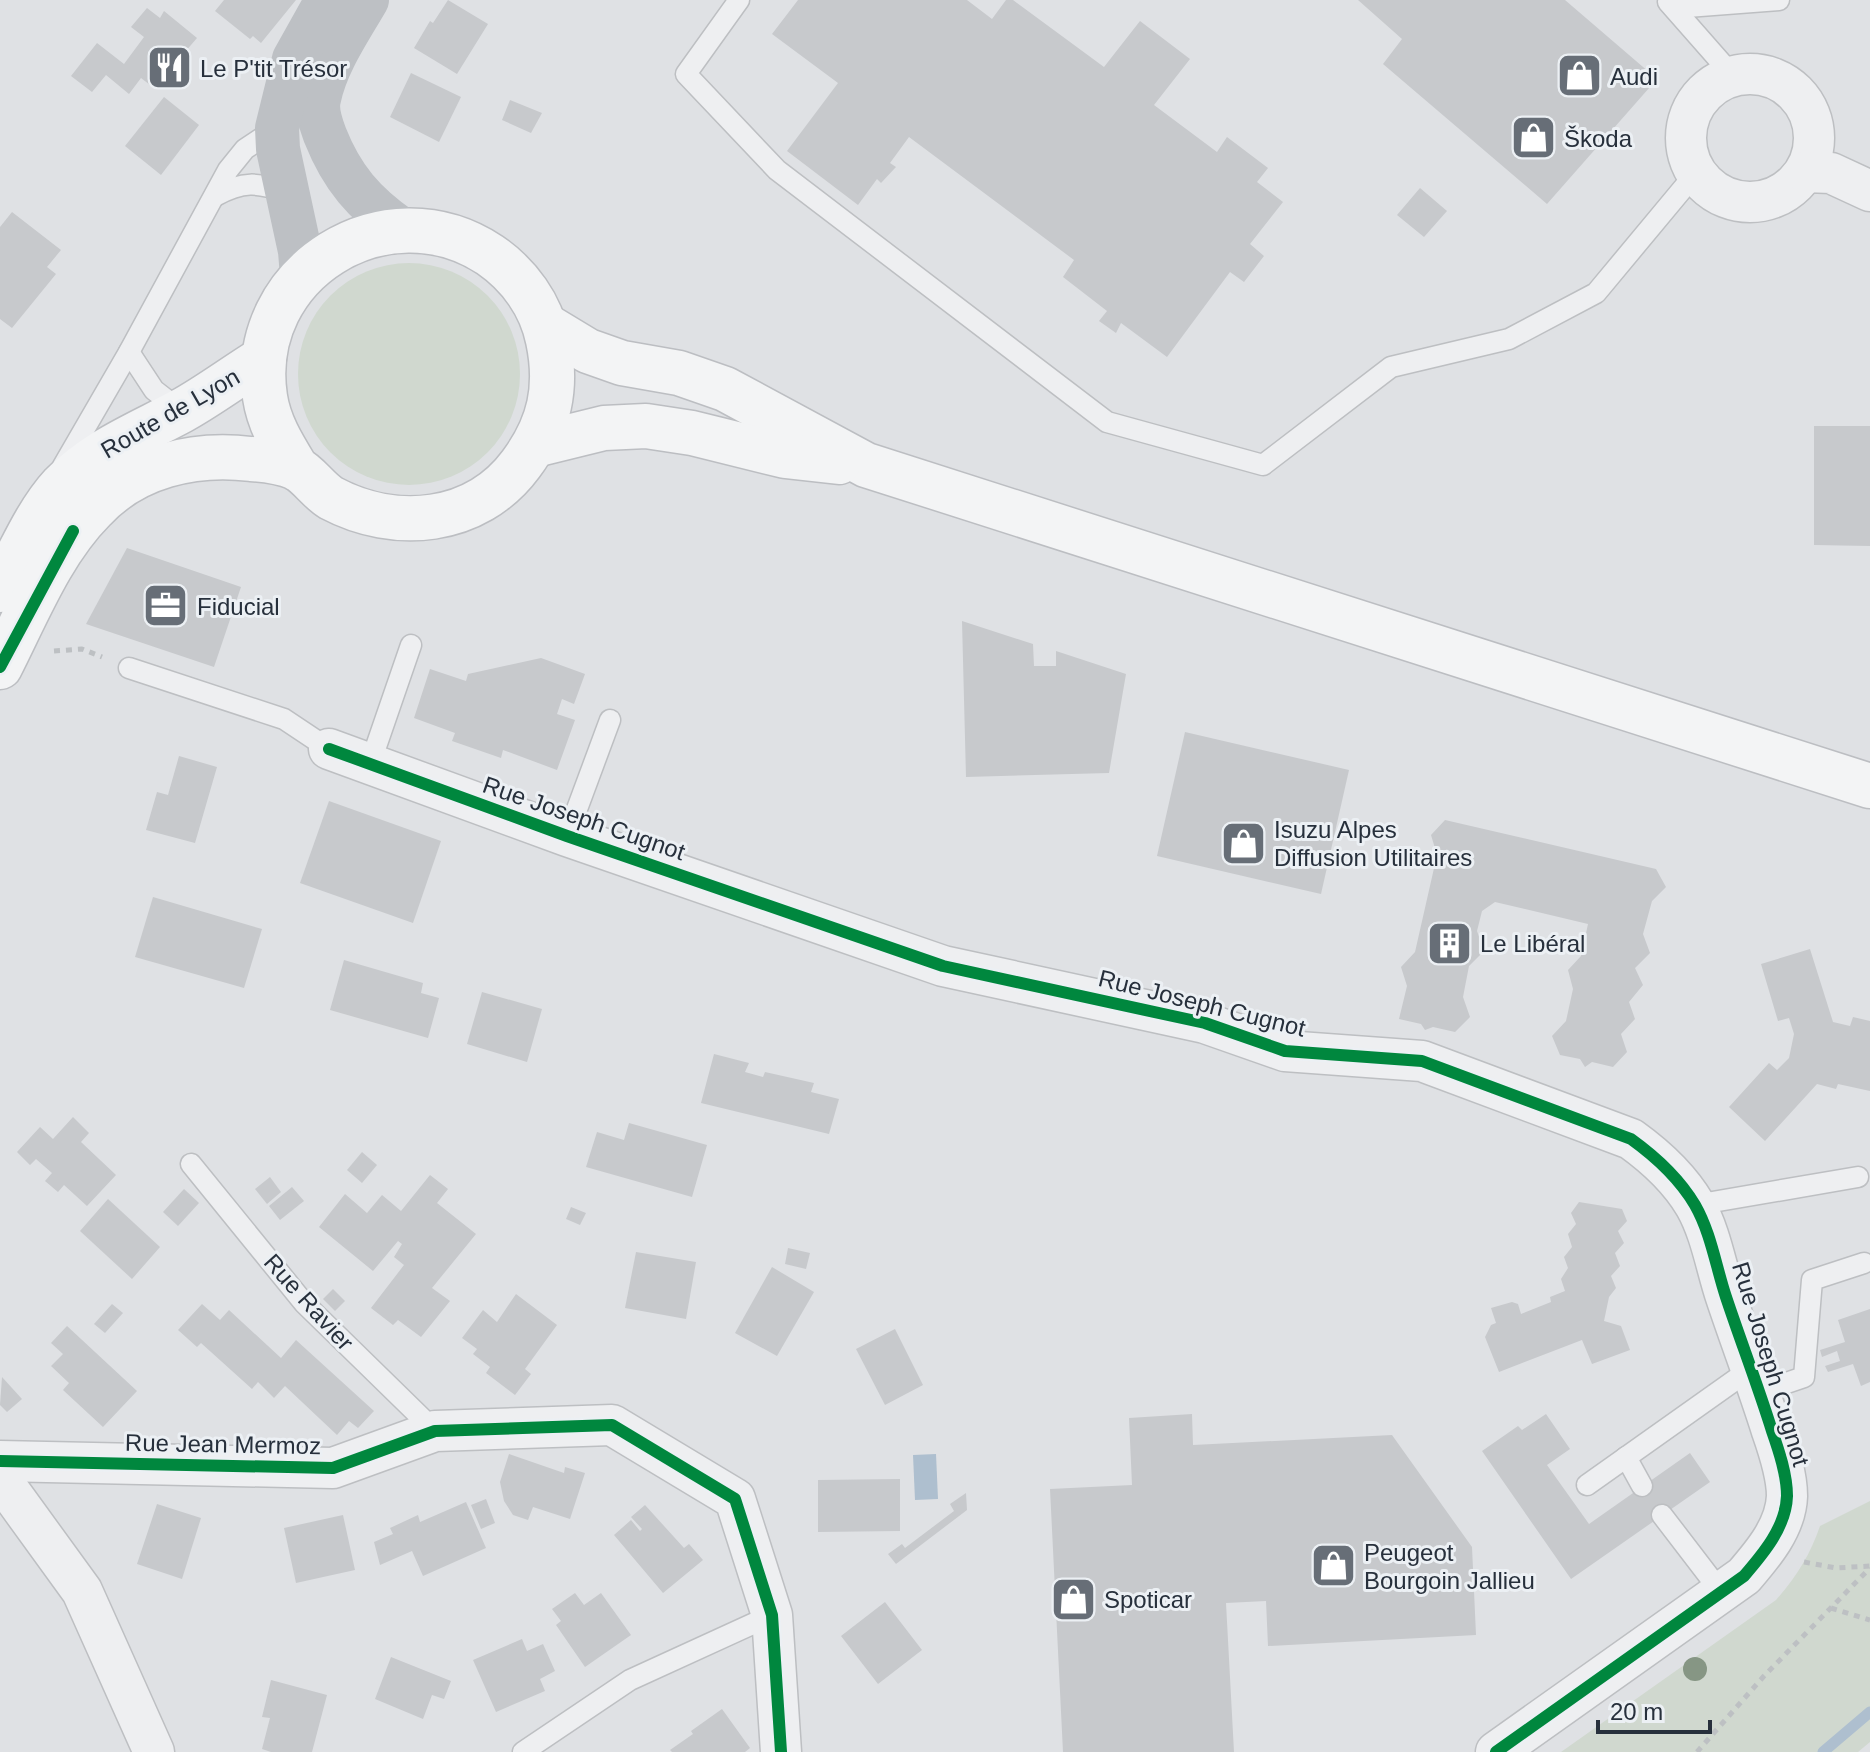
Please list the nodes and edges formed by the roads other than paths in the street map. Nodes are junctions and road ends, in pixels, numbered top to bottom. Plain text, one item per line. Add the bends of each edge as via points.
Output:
1 (327, 0) edge
2 (367, 0) edge
3 (739, 0) edge
4 (1779, 0) edge
5 (1670, 4) edge
6 (1734, 77) junction
7 (277, 128) junction
8 (1805, 172) junction
9 (1695, 174) junction
10 (1870, 191) edge
11 (289, 193) junction
12 (215, 196) junction
13 (401, 229) junction
14 (302, 276) junction
15 (545, 325) junction
16 (129, 352) junction
17 (264, 358) junction
18 (181, 411) junction
19 (535, 445) junction
20 (866, 465) junction
21 (297, 469) junction
22 (61, 486) junction
23 (10, 597) edge
24 (411, 645) dead end
25 (4, 659) edge
26 (129, 668) road end
27 (610, 720) dead end
28 (329, 749) joint
29 (370, 764) junction
30 (1870, 786) edge
31 (567, 836) junction
32 (191, 1164) dead end
33 (1858, 1177) dead end
34 (1695, 1205) junction
35 (1864, 1263) dead end
36 (1756, 1380) junction
37 (435, 1431) junction
38 (1626, 1457) junction
39 (0, 1461) edge
40 (0, 1478) edge
41 (1587, 1485) dead end
42 (1642, 1486) dead end
43 (1662, 1515) dead end
44 (1721, 1592) junction
45 (772, 1615) junction
46 (154, 1752) edge
47 (523, 1752) edge
48 (781, 1752) edge
49 (1496, 1752) edge

1 - 7 main road via 294,59
2 - 13 main road via 328,71 318,102 321,123 336,162 353,187
3 - 9 lane via 686,74 777,170 1107,422 1263,465 1391,367 1509,339 1596,293
4 - 5 lane
5 - 6 lane
6 - 8 street via 1749,73 1782,81 1806,105 1815,139
6 - 9 street via 1716,83 1692,108 1685,141
7 - 11 main road
7 - 12 lane via 245,149
8 - 9 street via 1782,195 1751,203 1719,196
8 - 10 street via 1831,173
11 - 12 lane via 256,183
11 - 14 main road
12 - 16 lane
13 - 14 main road via 365,236 331,252
13 - 15 main road via 438,232 473,244 504,265 528,292
14 - 17 main road via 276,314
15 - 19 main road via 553,366 550,406
15 - 20 main road via 588,351 725,389
16 - 18 lane via 154,390
16 - 22 lane via 63,467
17 - 18 main road, Route de Lyon
17 - 21 main road via 272,423
18 - 22 main road, Route de Lyon via 119,442
19 - 20 main road via 604,428 646,426 785,456
19 - 21 main road via 511,477 479,501 442,516 402,520 363,513 327,496
20 - 30 main road
21 - 23 main road, Route de Lyon via 228,456 166,464 130,479 96,505
22 - 23 main road, Route de Lyon via 30,533
23 - 25 main road, Route de Lyon
24 - 29 lane
26 - 28 lane via 284,719
27 - 31 lane
28 - 29 street, Rue Joseph Cugnot
29 - 31 street, Rue Joseph Cugnot
31 - 34 street, Rue Joseph Cugnot via 943,966 1205,1023 1285,1051 1422,1061 1631,1139 1676,1178
32 - 37 lane, Rue Ravier via 304,1303
33 - 34 lane
34 - 36 street, Rue Joseph Cugnot
35 - 36 lane via 1812,1280 1804,1377
36 - 38 lane
36 - 44 street, Rue Joseph Cugnot via 1781,1457 1787,1497 1767,1550
37 - 39 street, Rue Jean Mermoz via 333,1468
37 - 45 street, Rue Jean Mermoz via 612,1425 735,1499
38 - 41 lane
38 - 42 lane
40 - 46 street via 82,1591
43 - 44 lane
44 - 49 street, Rue Joseph Cugnot
45 - 47 lane via 630,1680
45 - 48 street, Rue Jean Mermoz

